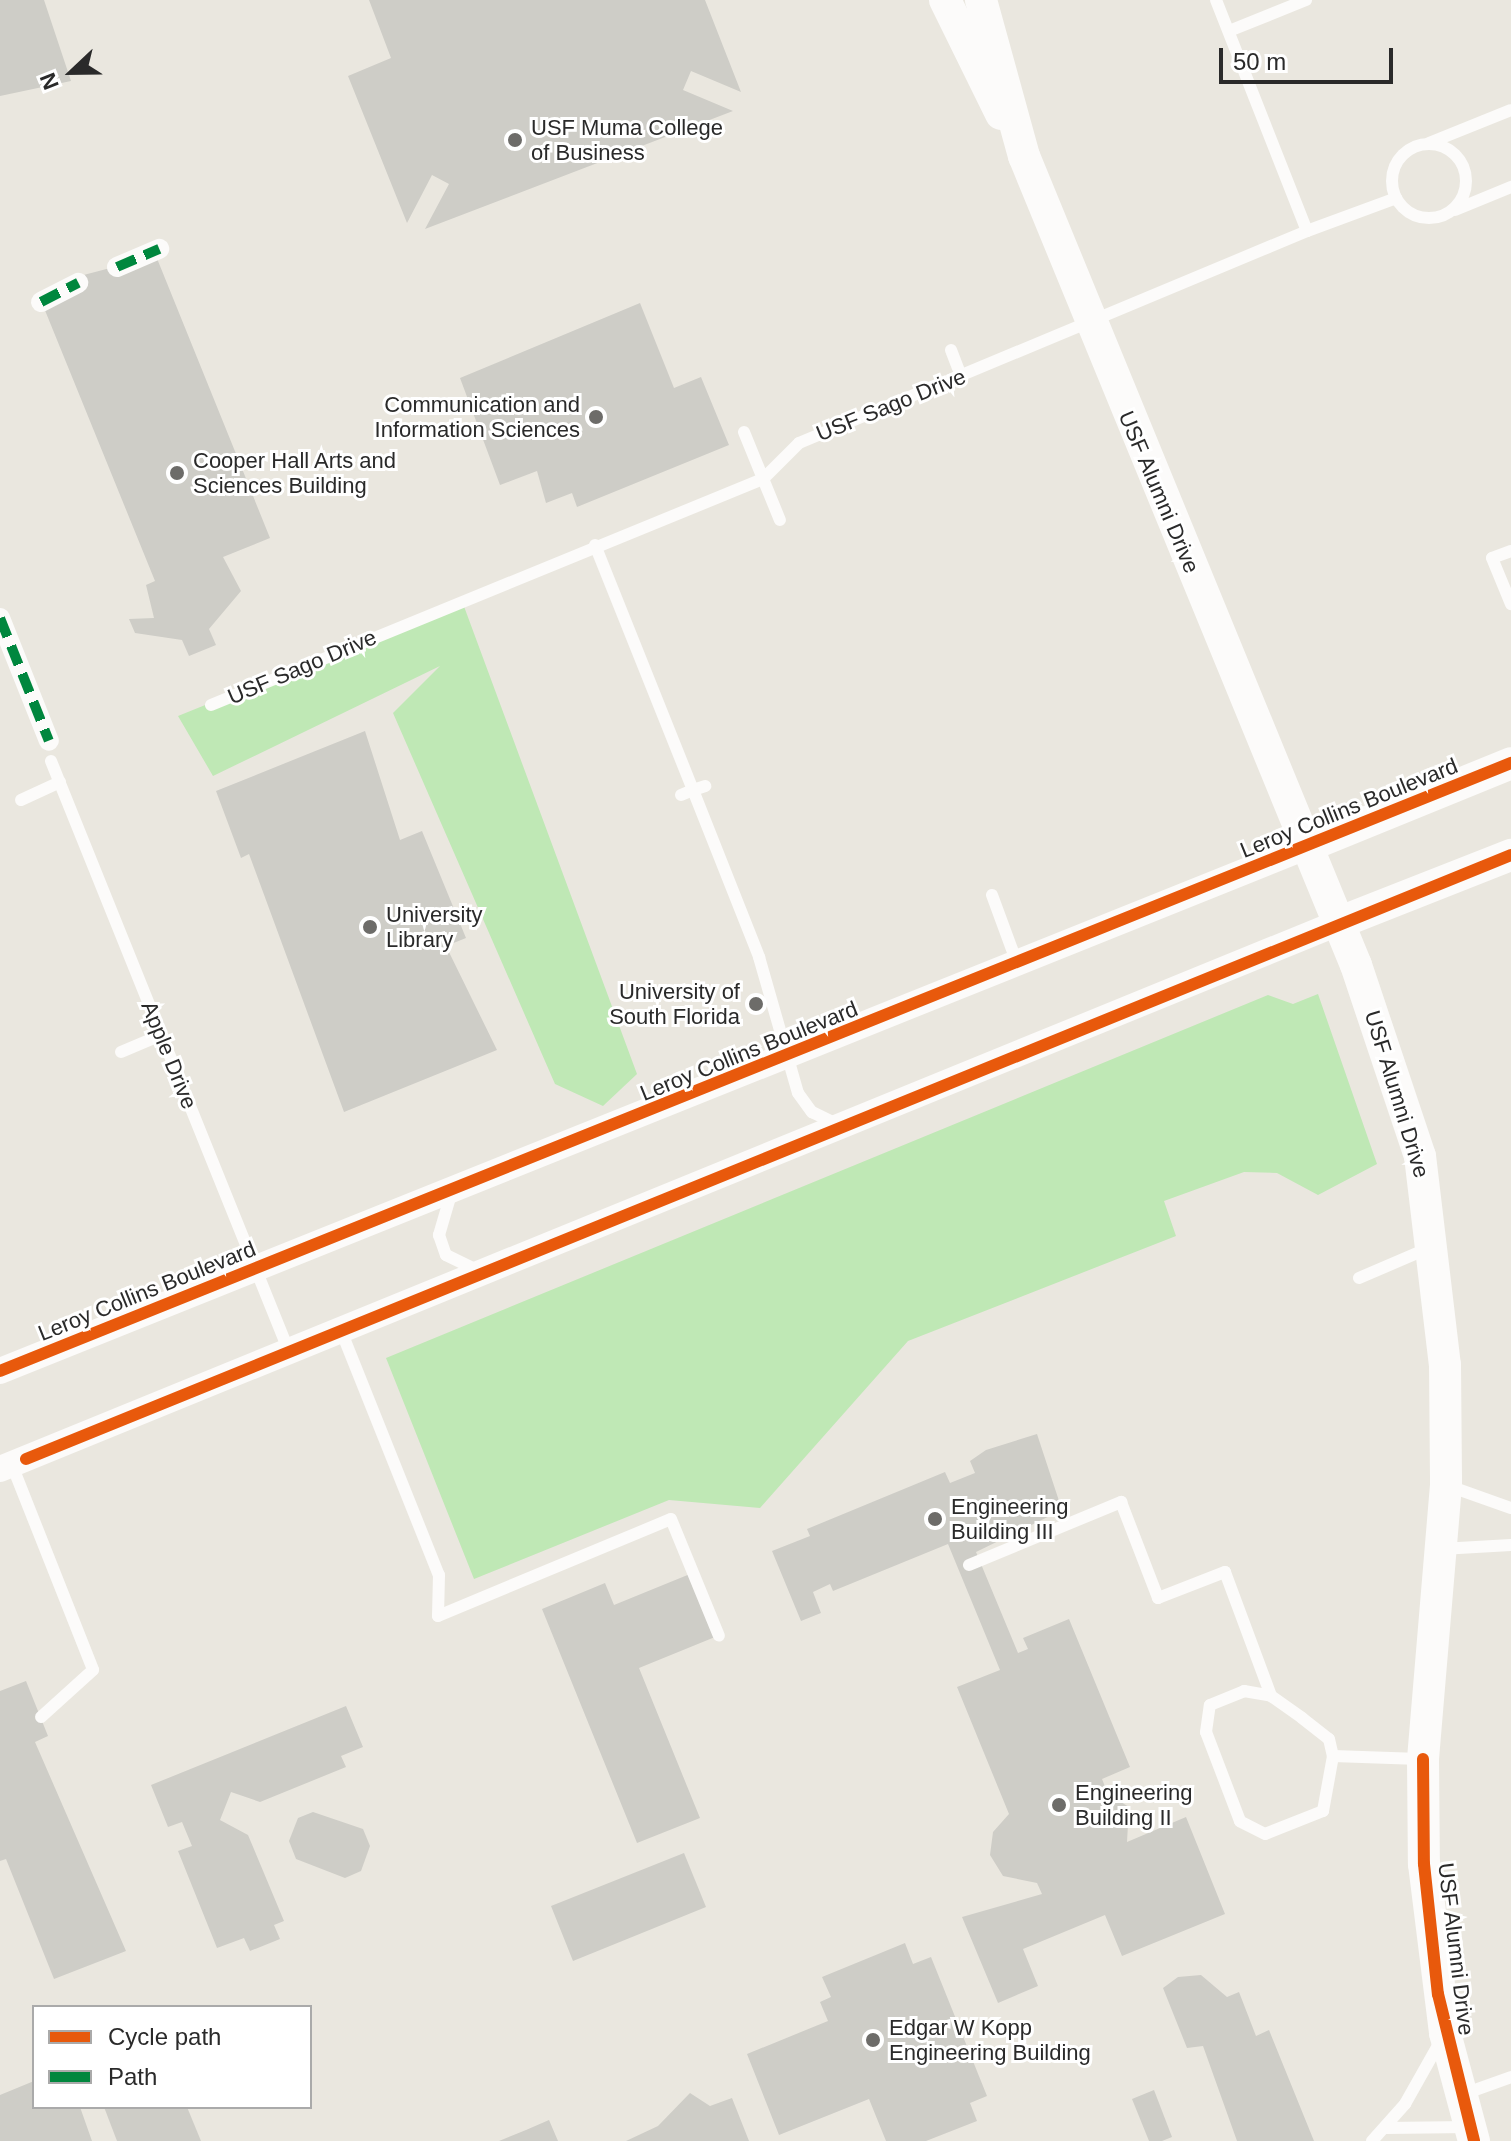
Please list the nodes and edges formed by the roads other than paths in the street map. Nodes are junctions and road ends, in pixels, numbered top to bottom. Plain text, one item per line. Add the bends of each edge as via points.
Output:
1 (945, 0) edge
2 (981, 0) edge
3 (1216, 0) edge
4 (1306, 0) edge
5 (1229, 31) junction
6 (1511, 110) edge
7 (1427, 144) junction
8 (1024, 156) junction
9 (1511, 187) edge
10 (1396, 198) junction
11 (1451, 212) junction
12 (1307, 231) junction
13 (159, 249) dead end
14 (117, 267) dead end
15 (78, 283) dead end
16 (41, 302) dead end
17 (1088, 323) junction
18 (951, 350) dead end
19 (961, 376) junction
20 (744, 432) dead end
21 (763, 479) junction
22 (780, 520) dead end
23 (595, 545) junction
24 (1511, 551) edge
25 (1511, 604) edge
26 (0, 618) edge
27 (211, 705) dead end
28 (50, 751) joint
29 (1511, 763) edge
30 (60, 782) junction
31 (21, 800) dead end
32 (1308, 846) junction
33 (1511, 855) edge
34 (992, 895) dead end
35 (1338, 923) junction
36 (1018, 964) junction
37 (161, 1035) junction
38 (121, 1052) dead end
39 (785, 1059) junction
40 (843, 1126) junction
41 (452, 1191) junction
42 (1435, 1246) junction
43 (255, 1270) junction
44 (481, 1272) junction
45 (1359, 1278) dead end
46 (340, 1328) junction
47 (288, 1349) junction
48 (0, 1371) edge
49 (6, 1467) edge
50 (1446, 1485) junction
51 (1511, 1508) edge
52 (1511, 1545) edge
53 (1441, 1549) junction
54 (969, 1565) dead end
55 (719, 1636) dead end
56 (1271, 1696) junction
57 (41, 1717) dead end
58 (1333, 1756) junction
59 (1423, 1759) junction
60 (1445, 2033) junction
61 (1511, 2077) edge
62 (1461, 2095) junction
63 (1385, 2128) junction
64 (1472, 2134) edge
65 (1372, 2141) edge

1 - 8 street, USF Alumni Drive
2 - 8 street, USF Alumni Drive
3 - 5 lane
4 - 5 lane
5 - 12 lane
6 - 7 lane
7 - 10 lane via 1396,164
7 - 11 lane via 1451,151 1465,171 1465,191
8 - 17 street, USF Alumni Drive
9 - 11 lane
10 - 11 lane via 1413,215
10 - 12 lane, USF Sago Drive
12 - 17 lane, USF Sago Drive
13 - 14 street
15 - 16 street
17 - 19 lane, USF Sago Drive
17 - 32 street, USF Alumni Drive
18 - 19 lane
19 - 21 lane, USF Sago Drive via 799,443
20 - 21 lane
21 - 22 lane
21 - 23 lane, USF Sago Drive
23 - 27 lane, USF Sago Drive
23 - 39 lane via 759,957
24 - 25 lane via 1492,558
26 - 28 street
28 - 30 lane, Apple Drive
29 - 32 street, Leroy Collins Boulevard
30 - 31 lane
30 - 37 lane, Apple Drive
32 - 35 street, USF Alumni Drive
32 - 36 street, Leroy Collins Boulevard
33 - 35 street
34 - 36 lane
35 - 40 street
35 - 42 street, USF Alumni Drive via 1420,1156
36 - 39 street, Leroy Collins Boulevard
37 - 38 lane
37 - 43 lane, Apple Drive
39 - 40 lane via 812,1112
39 - 41 street, Leroy Collins Boulevard
40 - 44 street
41 - 43 street, Leroy Collins Boulevard
41 - 44 lane via 439,1235 446,1255
42 - 45 lane
42 - 50 street, USF Alumni Drive
43 - 47 lane, Apple Drive
43 - 48 street, Leroy Collins Boulevard
44 - 46 street
46 - 47 street
46 - 55 lane via 439,1575 438,1616 671,1519
47 - 49 street
49 - 57 lane via 93,1670
50 - 51 lane
50 - 53 street, USF Alumni Drive
52 - 53 lane
53 - 59 street, USF Alumni Drive
54 - 56 lane via 1121,1502 1158,1598 1225,1572
56 - 58 lane via 1329,1739
56 - 58 lane via 1244,1691 1224,1694 1210,1705 1206,1732 1240,1821 1265,1834 1323,1811
58 - 59 lane
59 - 60 street, USF Alumni Drive via 1425,1877
60 - 62 street, USF Alumni Drive
60 - 63 lane
61 - 62 lane
62 - 64 street, USF Alumni Drive
63 - 64 lane
63 - 65 lane

